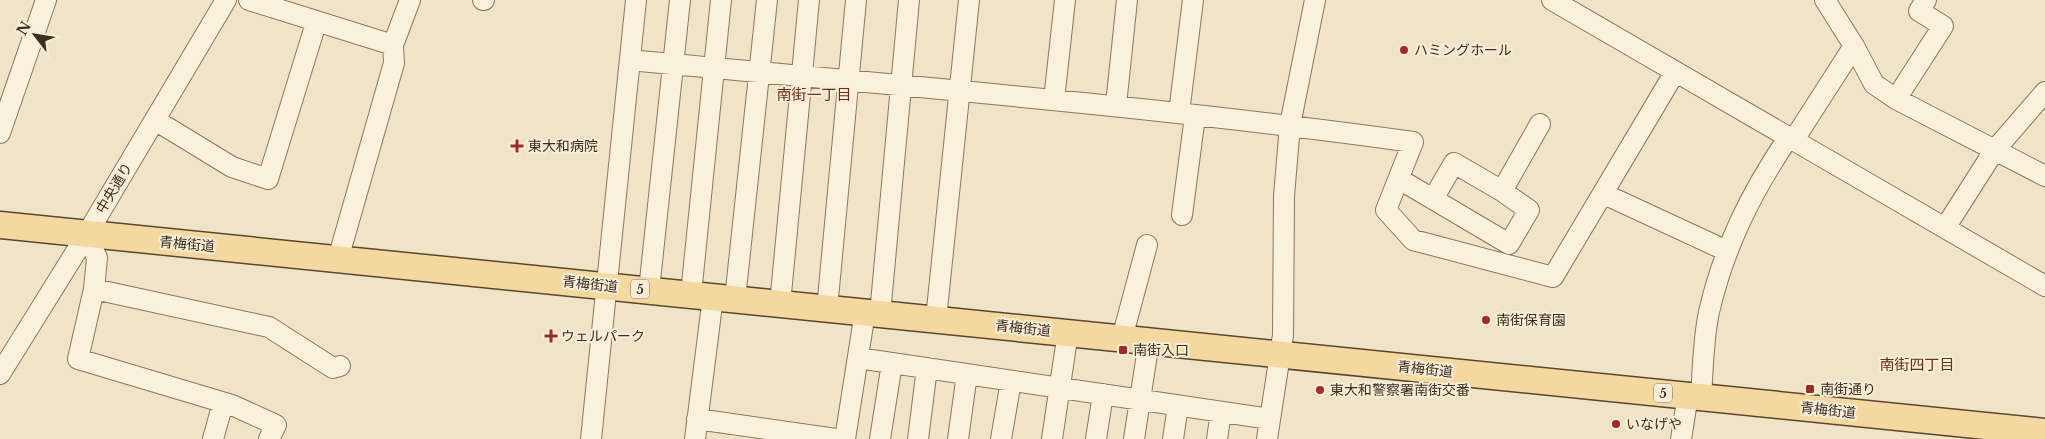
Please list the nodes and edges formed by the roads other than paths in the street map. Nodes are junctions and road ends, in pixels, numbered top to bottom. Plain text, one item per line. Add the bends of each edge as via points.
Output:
1 (46, 0) edge
2 (226, 0) edge
3 (249, 0) edge
4 (410, 0) edge
5 (636, 0) edge
6 (680, 0) edge
7 (721, 0) edge
8 (767, 0) edge
9 (810, 0) edge
10 (856, 0) edge
11 (909, 0) edge
12 (969, 0) edge
13 (1065, 0) edge
14 (1127, 0) edge
15 (1193, 0) edge
16 (1315, 0) edge
17 (1552, 0) edge
18 (1824, 0) edge
19 (1926, 0) edge
20 (1578, 6) edge
21 (316, 23) junction
22 (393, 45) junction
23 (1854, 46) junction
24 (630, 60) junction
25 (673, 64) junction
26 (714, 68) junction
27 (759, 72) junction
28 (1675, 72) junction
29 (802, 76) junction
30 (849, 81) junction
31 (900, 86) junction
32 (960, 91) junction
33 (2045, 92) edge
34 (1896, 99) junction
35 (1054, 100) junction
36 (1116, 106) junction
37 (1187, 114) junction
38 (155, 120) junction
39 (1540, 124) dead end
40 (1290, 125) junction
41 (0, 133) edge
42 (1790, 140) junction
43 (1994, 151) junction
44 (2045, 176) edge
45 (1399, 179) junction
46 (1502, 191) junction
47 (1604, 194) junction
48 (1433, 199) junction
49 (1182, 215) dead end
50 (0, 225) edge
51 (1945, 228) junction
52 (87, 234) junction
53 (1147, 246) dead end
54 (1727, 251) junction
55 (338, 260) junction
56 (607, 286) junction
57 (2045, 286) edge
58 (94, 289) junction
59 (649, 290) junction
60 (713, 297) junction
61 (780, 304) junction
62 (827, 309) junction
63 (872, 313) junction
64 (936, 319) junction
65 (1068, 332) junction
66 (1122, 338) junction
67 (1150, 341) junction
68 (1280, 354) junction
69 (858, 358) junction
70 (892, 363) junction
71 (340, 366) dead end
72 (927, 368) junction
73 (0, 374) edge
74 (967, 374) junction
75 (1011, 380) junction
76 (1059, 388) junction
77 (1103, 394) junction
78 (1694, 396) junction
79 (1140, 400) junction
80 (223, 403) junction
81 (1178, 406) junction
82 (1221, 412) junction
83 (697, 419) junction
84 (1270, 419) junction
85 (736, 432) edge
86 (1969, 432) edge
87 (2045, 432) edge
88 (771, 434) edge
89 (213, 439) edge
90 (270, 439) edge
91 (591, 439) edge
92 (695, 439) edge
93 (836, 439) edge
94 (845, 439) edge
95 (880, 439) edge
96 (918, 439) edge
97 (958, 439) edge
98 (1001, 439) edge
99 (1052, 439) edge
100 (1096, 439) edge
101 (1134, 439) edge
102 (1173, 439) edge
103 (1217, 439) edge
104 (1267, 439) edge
105 (1681, 439) edge

1 - 41 street
2 - 38 street, 中央通り
3 - 21 street
4 - 22 street
5 - 24 street
6 - 25 street
7 - 26 street
8 - 27 street
9 - 29 street
10 - 30 street
11 - 31 street
12 - 32 street
13 - 35 street
14 - 36 street
15 - 37 street
16 - 40 street
17 - 20 street
18 - 23 street
19 - 34 street via 1919,11 1943,26
20 - 28 street
21 - 22 street
21 - 38 street via 268,179 232,167
22 - 55 street via 394,63
23 - 34 street via 1874,84
23 - 42 street
24 - 25 street
24 - 56 street
25 - 26 street
25 - 59 street
26 - 27 street
26 - 60 street
27 - 29 street
27 - 60 street
28 - 42 street
28 - 47 street
29 - 30 street
29 - 61 street
30 - 31 street
30 - 62 street
31 - 32 street
31 - 63 street
32 - 35 street
32 - 64 street
33 - 43 street
34 - 43 street
35 - 36 street
36 - 37 street
37 - 40 street
37 - 49 street
38 - 52 street, 中央通り
39 - 46 street
40 - 45 street via 1413,142
40 - 68 street via 1284,196 1283,335
42 - 51 street
42 - 54 street via 1761,178
43 - 44 street
43 - 51 street
45 - 47 street via 1386,210 1413,240 1553,277
45 - 48 street
46 - 48 street via 1454,163
46 - 48 street via 1529,210 1509,244
47 - 54 street
50 - 52 main road, 青梅街道 / 5
51 - 57 street
52 - 55 main road, 青梅街道 / 5
52 - 58 street via 97,258
52 - 73 street, 中央通り
53 - 66 street
54 - 78 street via 1709,312
55 - 56 main road, 青梅街道 / 5
56 - 59 main road, 青梅街道 / 5
56 - 91 street
58 - 71 street via 268,327 333,368
58 - 80 street via 78,359
59 - 60 main road, 青梅街道 / 5
60 - 61 main road, 青梅街道 / 5
60 - 83 street
61 - 62 main road, 青梅街道 / 5
62 - 63 main road, 青梅街道 / 5
63 - 64 main road, 青梅街道 / 5
63 - 69 street
64 - 65 main road, 青梅街道 / 5
65 - 66 main road, 青梅街道 / 5
65 - 76 street
66 - 67 main road, 青梅街道 / 5
67 - 68 main road, 青梅街道 / 5
67 - 79 street
68 - 78 main road, 青梅街道 / 5
68 - 84 street
69 - 70 street
69 - 94 street
70 - 72 street
70 - 95 street
72 - 74 street
72 - 96 street
74 - 75 street
74 - 97 street
75 - 76 street
75 - 98 street
76 - 77 street
76 - 99 street
77 - 79 street
77 - 100 street
78 - 86 main road, 青梅街道 / 5
78 - 105 street
79 - 81 street
79 - 101 street
80 - 89 street
80 - 90 street via 276,425
81 - 82 street
81 - 102 street
82 - 84 street
82 - 103 street
83 - 85 street
83 - 92 street
84 - 104 street
85 - 88 street
86 - 87 main road, 青梅街道 / 5
88 - 93 street

